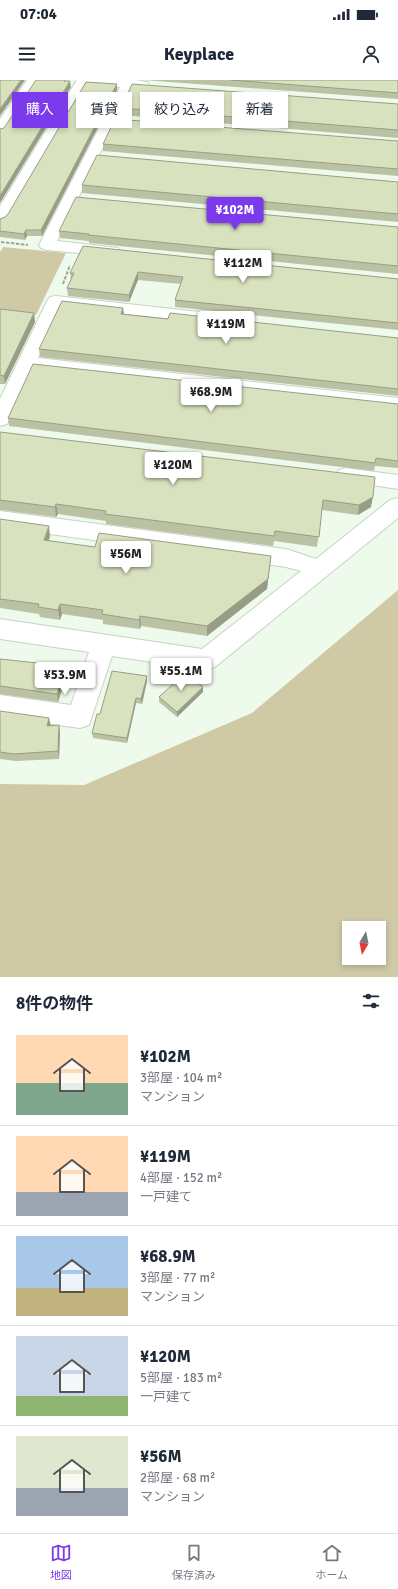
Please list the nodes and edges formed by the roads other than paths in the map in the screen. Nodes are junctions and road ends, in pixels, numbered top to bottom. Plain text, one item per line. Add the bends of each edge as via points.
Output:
1 (33, 80) edge
2 (83, 80) edge
3 (129, 82) edge
4 (152, 86) edge
5 (0, 129) edge
6 (0, 219) edge
7 (124, 252) edge
8 (219, 319) edge
9 (27, 363) junction
10 (398, 404) edge
11 (3, 429) edge
12 (328, 473) edge
13 (398, 482) edge
14 (398, 506) edge
15 (0, 519) edge
16 (321, 569) junction
17 (0, 629) edge
18 (104, 644) junction
19 (0, 706) edge

1 - 5 street via 13,100
2 - 3 street
2 - 6 street
3 - 4 street
3 - 7 street via 118,120 100,157 79,198 47,245
8 - 9 street via 56,301
9 - 10 street
9 - 11 street
12 - 13 street
14 - 16 street
15 - 16 street via 286,558
16 - 18 street via 206,660
17 - 18 street
18 - 19 street via 80,717

